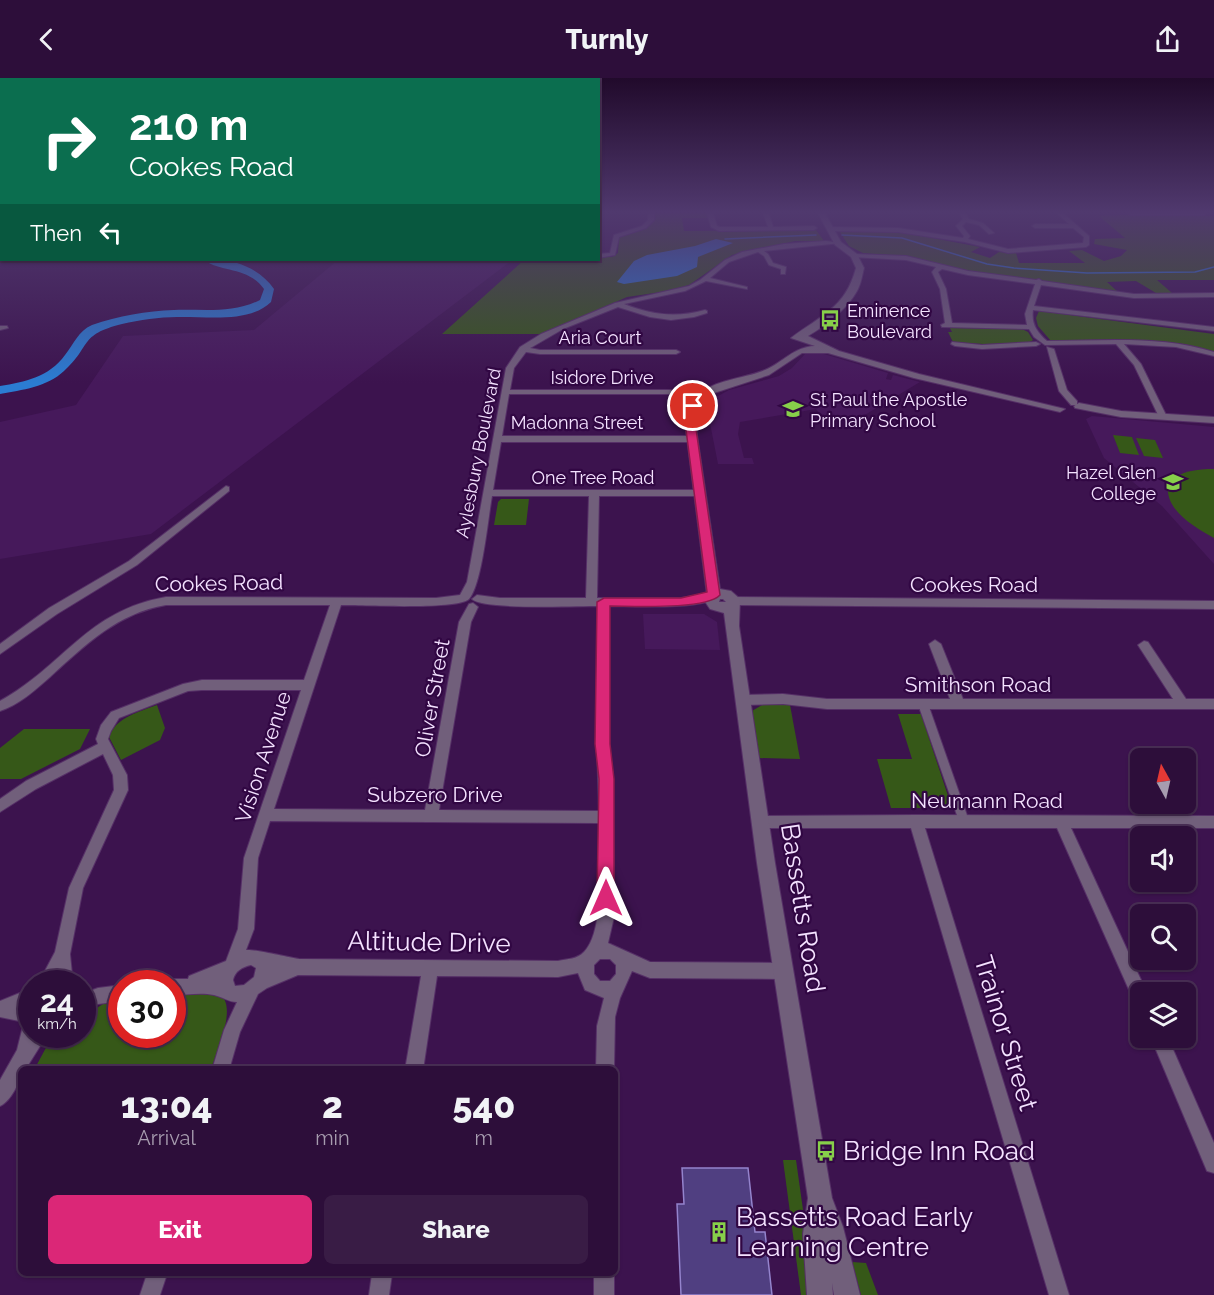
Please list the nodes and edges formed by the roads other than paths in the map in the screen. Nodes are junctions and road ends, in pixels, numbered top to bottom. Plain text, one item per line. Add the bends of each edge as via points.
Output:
1 (717, 270) edge
2 (784, 270) edge
3 (859, 270) edge
4 (937, 270) edge
5 (956, 270) edge
6 (783, 273) dead end
7 (706, 279) junction
8 (1040, 281) junction
9 (745, 288) dead end
10 (1214, 295) edge
11 (617, 304) junction
12 (1030, 308) junction
13 (705, 312) dead end
14 (1030, 327) junction
15 (1214, 329) edge
16 (805, 343) junction
17 (1119, 343) junction
18 (955, 344) dead end
19 (1043, 345) junction
20 (523, 349) junction
21 (676, 352) dead end
22 (1214, 354) edge
23 (505, 392) junction
24 (698, 400) junction
25 (1061, 401) junction
26 (1078, 407) junction
27 (1163, 417) junction
28 (1214, 420) edge
29 (498, 439) junction
30 (693, 439) junction
31 (226, 489) dead end
32 (487, 493) junction
33 (594, 493) junction
34 (699, 493) junction
35 (721, 601) junction
36 (337, 602) junction
37 (468, 602) junction
38 (597, 602) junction
39 (1214, 605) edge
40 (935, 644) dead end
41 (1144, 645) dead end
42 (0, 650) edge
43 (309, 685) junction
44 (743, 700) junction
45 (958, 703) junction
46 (1182, 703) junction
47 (923, 704) junction
48 (1214, 704) edge
49 (0, 706) edge
50 (106, 746) junction
51 (0, 806) edge
52 (265, 815) junction
53 (431, 815) junction
54 (606, 817) junction
55 (916, 821) junction
56 (964, 821) junction
57 (761, 822) junction
58 (1061, 822) junction
59 (1214, 822) edge
60 (606, 916) junction
61 (246, 929) junction
62 (62, 954) junction
63 (617, 954) junction
64 (590, 958) junction
65 (259, 960) junction
66 (299, 967) junction
67 (430, 967) junction
68 (230, 968) junction
69 (558, 969) junction
70 (53, 970) edge
71 (64, 970) edge
72 (650, 970) junction
73 (784, 971) junction
74 (620, 982) junction
75 (1134, 982) edge
76 (591, 983) junction
77 (186, 984) edge
78 (186, 986) edge
79 (256, 986) junction
80 (230, 992) junction
81 (0, 1009) edge
82 (18, 1010) edge
83 (606, 1016) junction
84 (232, 1029) junction
85 (24, 1048) edge
86 (29, 1048) edge
87 (1163, 1048) edge
88 (23, 1056) junction
89 (221, 1066) edge
90 (415, 1066) edge
91 (605, 1066) edge
92 (0, 1097) edge
93 (1214, 1163) edge
94 (820, 1198) junction
95 (156, 1276) edge
96 (382, 1276) edge
97 (604, 1276) edge
98 (847, 1289) edge
99 (150, 1295) edge
100 (379, 1295) edge
101 (604, 1295) edge
102 (820, 1295) edge
103 (1059, 1295) edge

1 - 7 street, Aylesbury Boulevard
2 - 6 street
3 - 16 street via 852,293
4 - 14 street via 947,325
5 - 8 street
7 - 9 street
7 - 11 street, Aylesbury Boulevard via 682,290 635,297
8 - 10 street via 1141,296
8 - 12 street
11 - 13 street via 660,317
11 - 20 street, Aylesbury Boulevard
12 - 14 street
12 - 15 street
14 - 19 street
16 - 24 street via 775,369 722,386
16 - 25 street via 947,384 1038,402
17 - 19 street
17 - 22 street
17 - 27 street via 1137,364
18 - 19 street
19 - 25 street
20 - 21 street, Aria Court
20 - 23 street, Aylesbury Boulevard via 510,368
23 - 24 street, Isidore Drive via 670,392
23 - 29 street, Aylesbury Boulevard
24 - 30 street via 690,417
25 - 26 street
25 - 26 street via 1068,413
26 - 27 street
27 - 28 street
29 - 30 street, Madonna Street
29 - 32 street, Aylesbury Boulevard
30 - 34 street
31 - 42 street, Cookes Road via 133,563 53,611
32 - 33 street, One Tree Road
32 - 37 street, Aylesbury Boulevard
33 - 34 street, One Tree Road
33 - 38 street
34 - 35 street via 712,574
35 - 38 street, Cookes Road
35 - 39 street, Cookes Road
35 - 44 street, Bassetts Road via 732,626
36 - 37 street, Cookes Road
36 - 43 street, Vision Avenue
36 - 49 street, Cookes Road via 145,604 115,617
37 - 38 street, Cookes Road
37 - 53 street, Oliver Street
38 - 54 street
40 - 45 street
41 - 46 street
43 - 50 street via 187,687 122,711 105,729 102,739
43 - 52 street, Vision Avenue
44 - 47 street, Smithson Road
44 - 57 street, Bassetts Road
45 - 46 street, Smithson Road
45 - 47 street, Smithson Road
46 - 48 street, Smithson Road
47 - 56 street
50 - 51 street
50 - 62 street via 120,775 121,790 79,878
52 - 53 street, Subzero Drive
52 - 61 street, Vision Avenue via 249,872
53 - 54 street, Subzero Drive
54 - 60 street
55 - 56 street, Neumann Road
55 - 57 street, Neumann Road
55 - 103 street, Trainor Street
56 - 58 street, Neumann Road
57 - 73 street, Bassetts Road
58 - 59 street, Neumann Road
58 - 75 street
60 - 63 street
60 - 64 street via 601,941
61 - 65 street, Vision Avenue
61 - 68 street, Vision Avenue
62 - 70 street
62 - 71 street
63 - 64 street via 605,950
63 - 72 street
63 - 74 street via 625,966
64 - 69 street, Altitude Drive
64 - 76 street via 586,969
65 - 66 street, Altitude Drive
65 - 68 street via 244,958
65 - 79 street via 264,971
66 - 67 street, Altitude Drive
66 - 79 street, Altitude Drive
67 - 69 street, Altitude Drive
67 - 90 street
68 - 77 street
68 - 80 street via 225,981
69 - 76 street, Altitude Drive
72 - 73 street
72 - 74 street
73 - 94 street, Bassetts Road
74 - 76 street via 605,990
74 - 83 street
76 - 83 street
78 - 80 street via 210,986
79 - 80 street via 242,995
79 - 84 street
80 - 84 street
81 - 82 street
83 - 91 street
84 - 89 street
85 - 88 street
86 - 88 street
87 - 93 street
88 - 92 street
94 - 98 street, Bassetts Road
94 - 102 street, Bassetts Road via 815,1234
95 - 99 street
96 - 100 street
97 - 101 street

